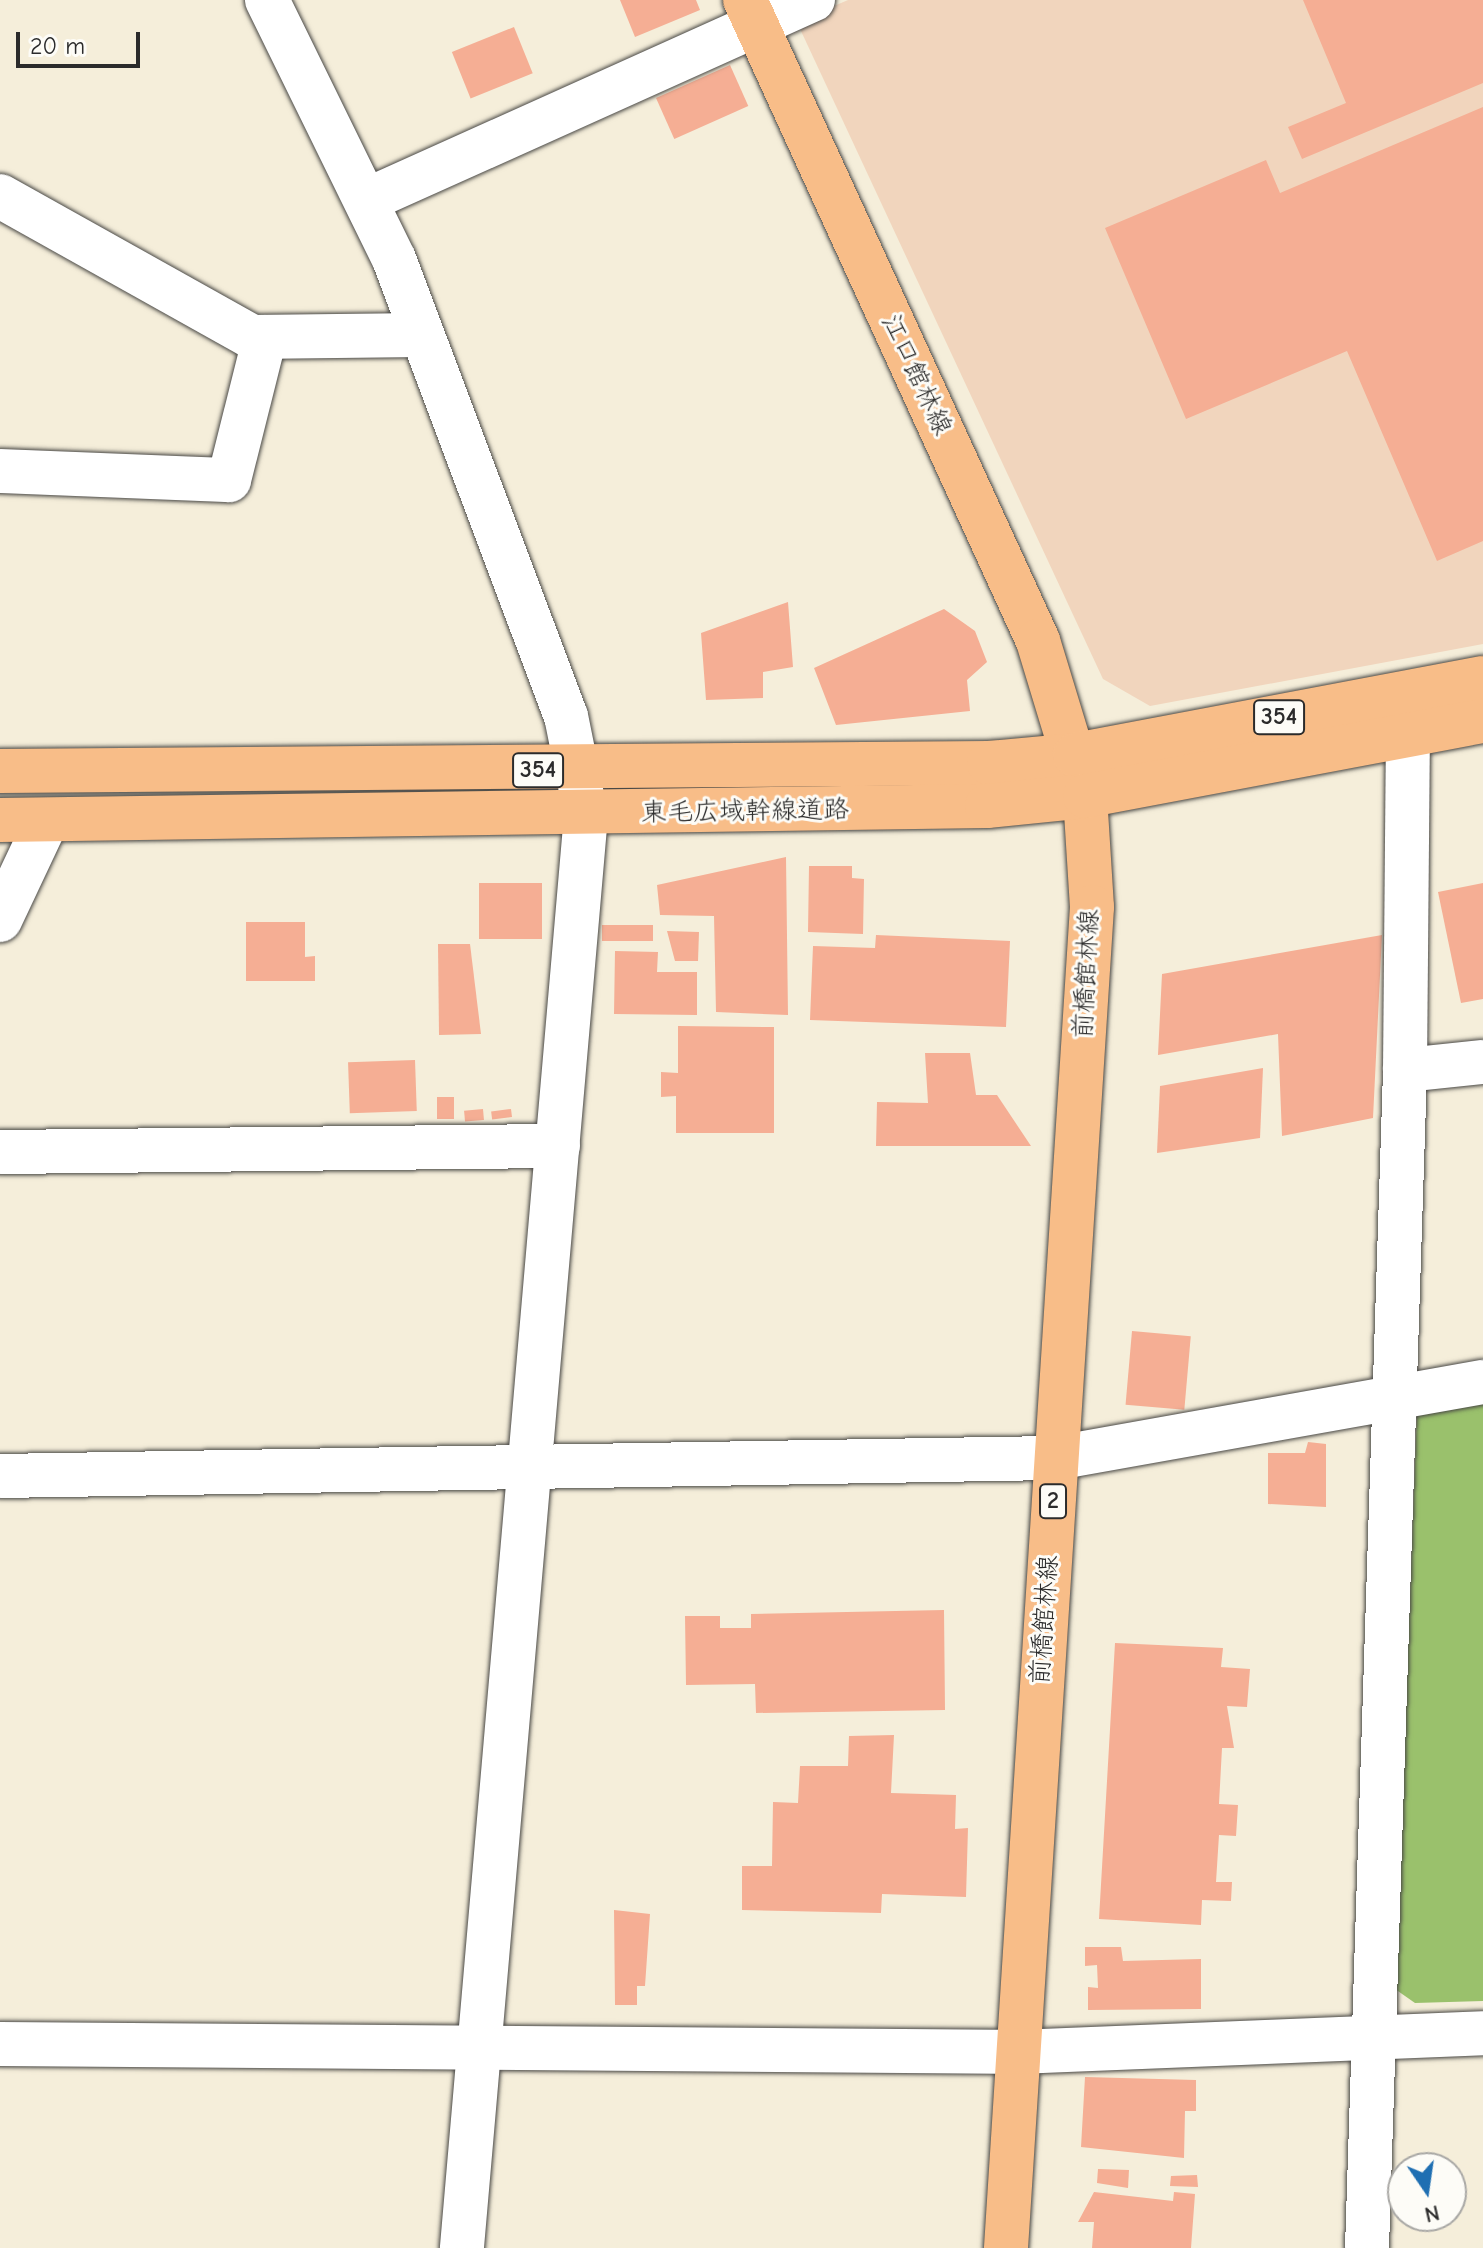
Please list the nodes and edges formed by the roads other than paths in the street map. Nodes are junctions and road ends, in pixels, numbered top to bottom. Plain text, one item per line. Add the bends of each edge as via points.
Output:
1 (267, 0) edge
2 (813, 0) edge
3 (750, 12) edge
4 (0, 196) edge
5 (367, 200) junction
6 (422, 335) junction
7 (265, 337) junction
8 (0, 471) edge
9 (1483, 678) edge
10 (1483, 721) edge
11 (1408, 735) junction
12 (1075, 755) junction
13 (573, 770) junction
14 (0, 771) edge
15 (1085, 796) junction
16 (586, 815) junction
17 (0, 820) edge
18 (47, 820) junction
19 (0, 920) edge
20 (1483, 1062) edge
21 (1405, 1070) junction
22 (558, 1146) junction
23 (0, 1152) edge
24 (1483, 1382) edge
25 (1393, 1399) junction
26 (1056, 1458) junction
27 (531, 1467) junction
28 (0, 1476) edge
29 (1483, 2033) edge
30 (1373, 2038) junction
31 (0, 2044) edge
32 (479, 2048) junction
33 (1017, 2052) junction
34 (462, 2248) edge
35 (1006, 2248) edge
36 (1367, 2248) edge

1 - 5 street
2 - 3 street
3 - 5 street
3 - 12 main road, 江口館林線 via 1038,641
4 - 7 street via 252,337
5 - 6 street
6 - 7 street
6 - 13 street via 566,716
7 - 8 street via 229,480
9 - 12 main road, 東毛広域幹線道路 / 354
10 - 11 main road, 東毛広域幹線道路 / 354
11 - 15 main road, 東毛広域幹線道路 / 354
11 - 21 street
12 - 13 main road, 東毛広域幹線道路 / 354 via 989,763
12 - 15 main road, 前橋館林線 / 2
13 - 14 main road, 東毛広域幹線道路 / 354
13 - 16 street
15 - 16 main road, 東毛広域幹線道路 / 354 via 987,806
15 - 26 main road, 前橋館林線 / 2 via 1092,907
16 - 18 main road, 東毛広域幹線道路 / 354
16 - 22 street
17 - 18 main road, 東毛広域幹線道路 / 354
18 - 19 street
20 - 21 street
21 - 25 street
22 - 23 street
22 - 27 street
24 - 25 street
25 - 26 street
25 - 30 street
26 - 27 street
26 - 33 main road, 前橋館林線 / 2
27 - 28 street
27 - 32 street
29 - 30 street
30 - 33 street
30 - 36 street
31 - 32 street
32 - 33 street
32 - 34 street
33 - 35 main road, 前橋館林線 / 2

